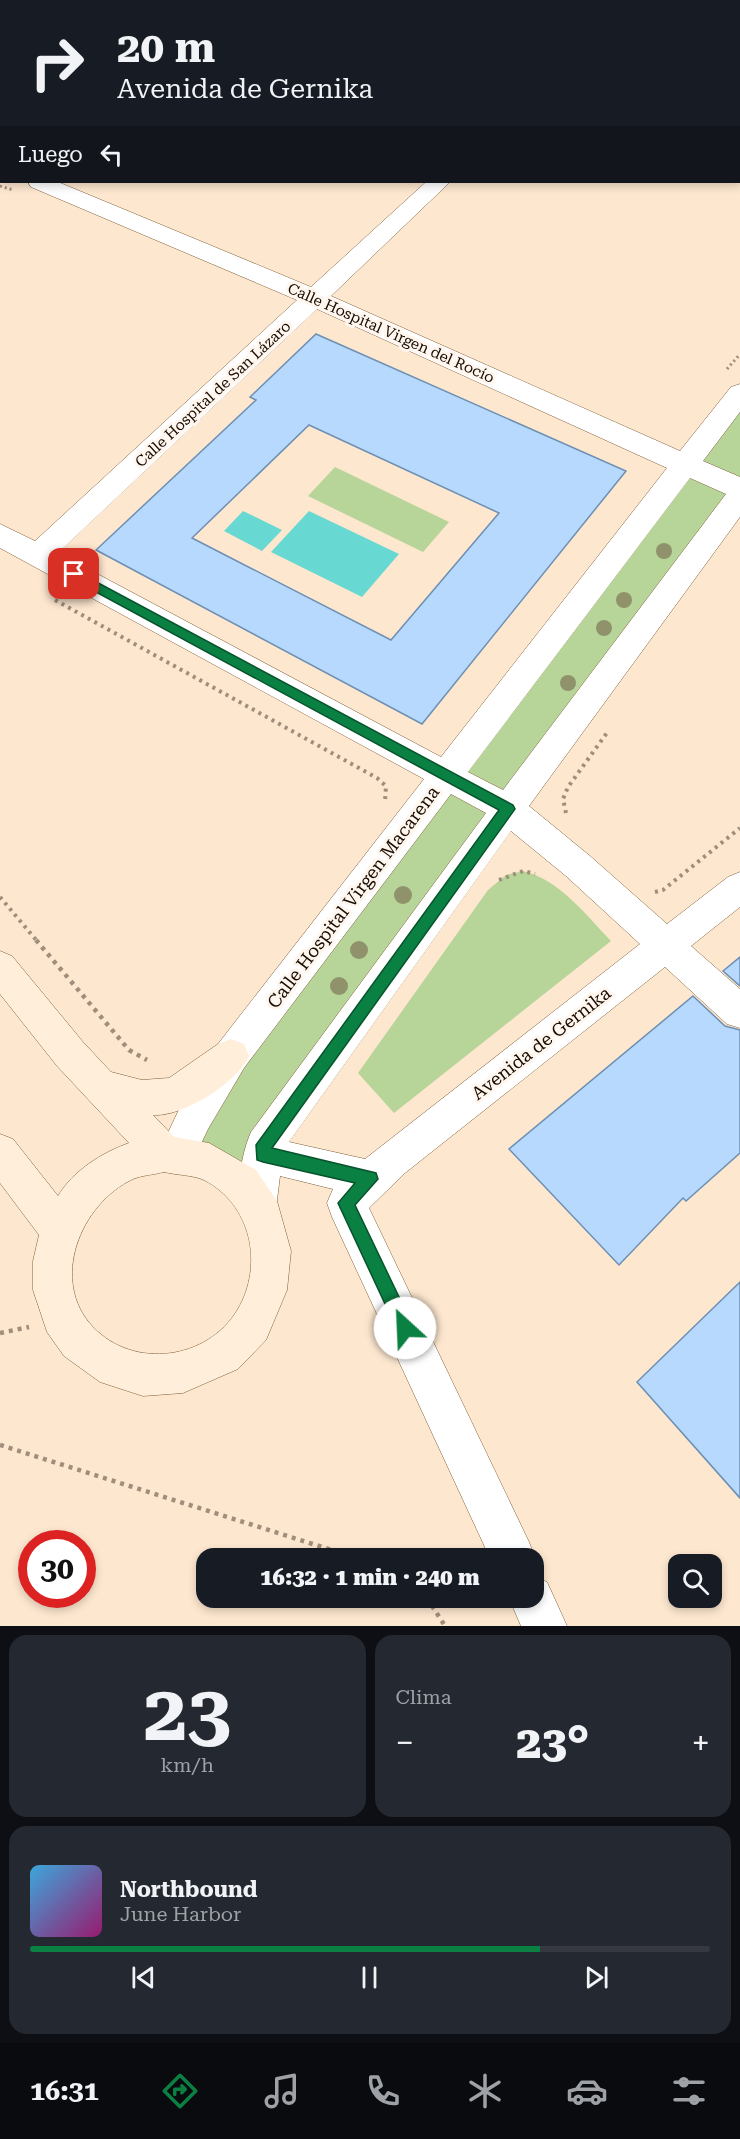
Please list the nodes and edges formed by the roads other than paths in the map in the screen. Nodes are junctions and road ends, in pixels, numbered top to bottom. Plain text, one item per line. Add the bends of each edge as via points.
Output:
1 (41, 183) edge
2 (438, 183) edge
3 (316, 299) junction
4 (733, 382) edge
5 (684, 463) junction
6 (740, 489) edge
7 (740, 496) edge
8 (0, 535) edge
9 (39, 555) junction
10 (447, 774) junction
11 (508, 809) junction
12 (740, 887) edge
13 (665, 945) junction
14 (0, 968) edge
15 (740, 1012) edge
16 (231, 1056) junction
17 (99, 1086) junction
18 (0, 1152) edge
19 (170, 1154) junction
20 (263, 1154) junction
21 (358, 1191) junction
22 (258, 1200) junction
23 (59, 1229) junction
24 (509, 1548) edge
25 (536, 1608) edge
26 (544, 1626) edge

1 - 3 street, Calle Hospital Virgen del Rocío
2 - 3 street, Calle Hospital de San Lázaro
3 - 5 street, Calle Hospital Virgen del Rocío
3 - 9 street, Calle Hospital de San Lázaro
4 - 5 street, Calle Hospital Virgen Macarena
5 - 6 street, Calle Hospital Virgen del Rocío
5 - 10 street, Calle Hospital Virgen Macarena
7 - 11 street
8 - 9 street
9 - 10 street
10 - 11 street
10 - 16 street, Calle Hospital Virgen Macarena
11 - 13 street
11 - 20 street via 264,1145
12 - 13 street, Avenida de Gernika
13 - 15 street
13 - 21 street, Avenida de Gernika
14 - 17 main road
16 - 17 main road via 171,1097 144,1100
16 - 19 street, Calle Hospital Virgen Macarena
17 - 19 main road
18 - 23 main road
19 - 22 main road via 208,1160 236,1176
19 - 23 main road via 121,1165 84,1193
20 - 21 street
20 - 22 street
21 - 24 street
22 - 23 main road via 272,1234 273,1273 260,1312 235,1345 200,1367 160,1377 120,1371 86,1352 63,1321 53,1292 52,1262
25 - 26 street

